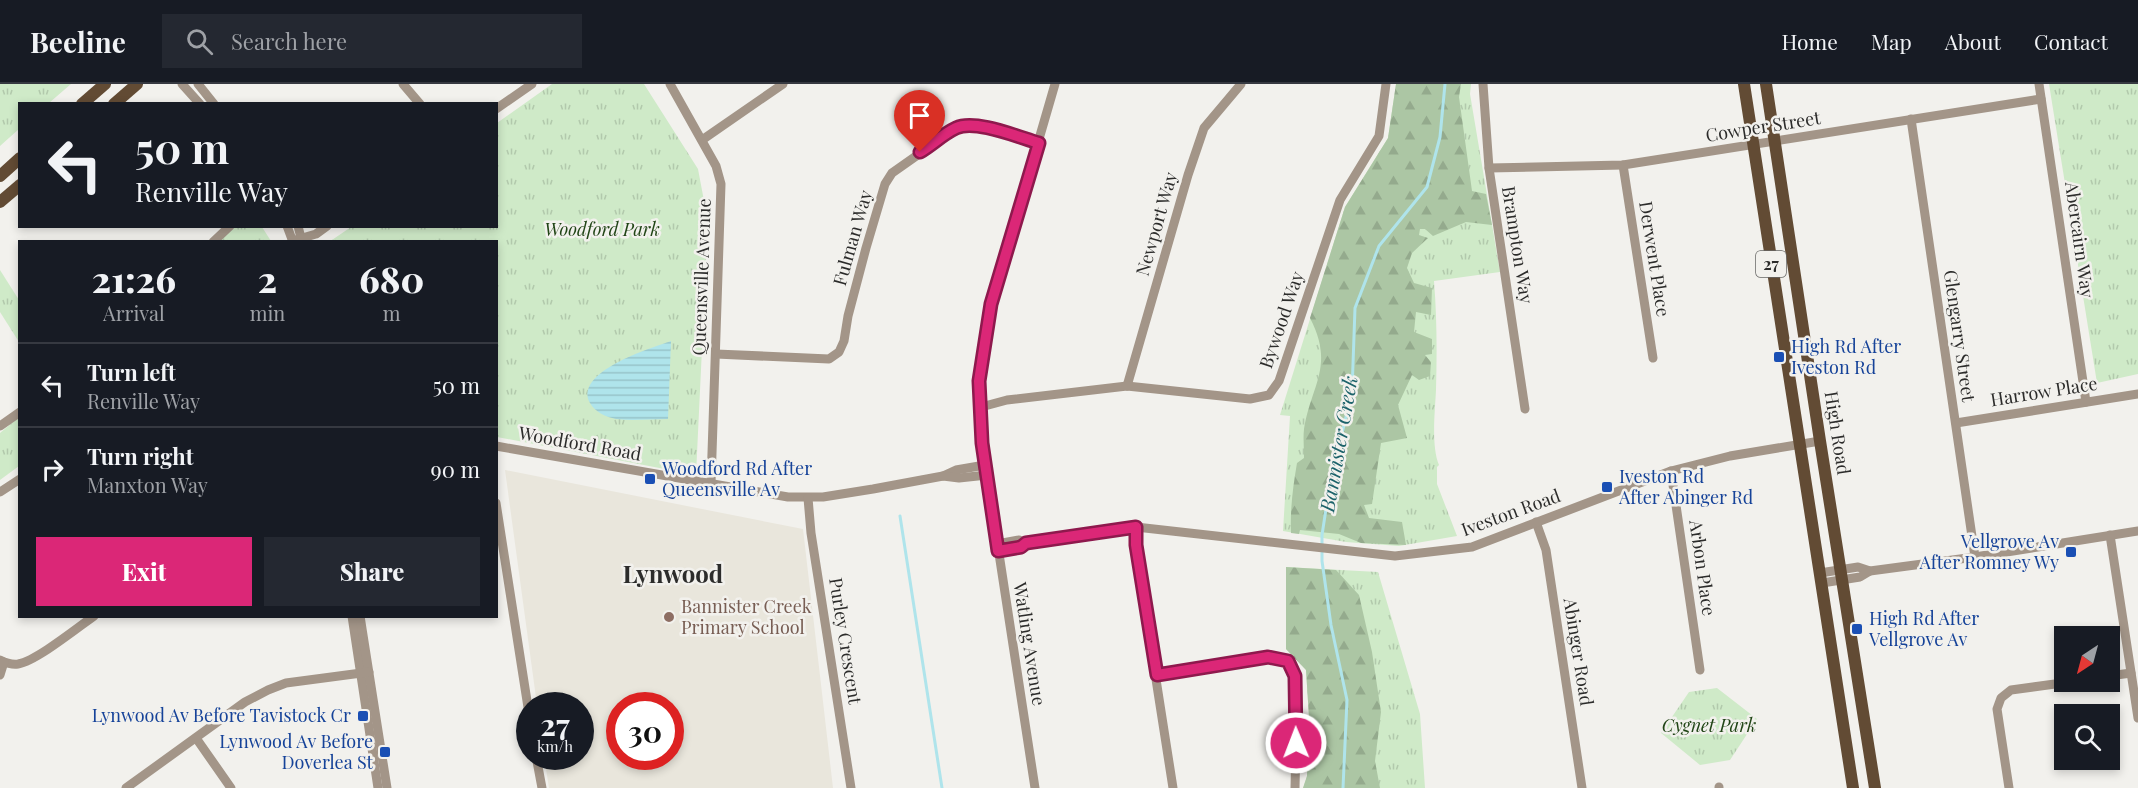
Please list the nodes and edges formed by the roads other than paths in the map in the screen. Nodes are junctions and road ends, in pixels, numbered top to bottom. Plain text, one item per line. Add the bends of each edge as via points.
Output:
1 (105, 84) edge
2 (137, 84) edge
3 (182, 84) edge
4 (198, 84) edge
5 (404, 84) edge
6 (532, 84) edge
7 (670, 84) edge
8 (783, 84) edge
9 (1055, 84) edge
10 (1241, 84) edge
11 (1386, 84) edge
12 (1483, 84) edge
13 (1744, 84) edge
14 (1766, 84) edge
15 (2039, 84) edge
16 (2041, 99) junction
17 (84, 102) edge
18 (116, 102) edge
19 (198, 102) edge
20 (212, 102) edge
21 (418, 102) edge
22 (498, 108) edge
23 (1911, 119) junction
24 (702, 140) junction
25 (1775, 142) junction
26 (1039, 143) junction
27 (1753, 145) junction
28 (18, 161) edge
29 (1623, 165) junction
30 (1489, 168) junction
31 (2, 173) edge
32 (18, 187) edge
33 (3, 198) edge
34 (228, 228) edge
35 (324, 228) edge
36 (215, 240) edge
37 (300, 240) edge
38 (716, 354) junction
39 (1653, 358) dead end
40 (1127, 386) junction
41 (2138, 394) edge
42 (2086, 402) junction
43 (981, 407) junction
44 (1525, 409) dead end
45 (18, 413) edge
46 (1956, 423) junction
47 (0, 426) edge
48 (1820, 441) junction
49 (1799, 443) junction
50 (498, 446) edge
51 (985, 465) junction
52 (1671, 471) junction
53 (987, 475) junction
54 (943, 476) junction
55 (18, 480) edge
56 (711, 483) junction
57 (0, 492) edge
58 (808, 498) junction
59 (498, 516) edge
60 (1536, 522) junction
61 (1136, 527) junction
62 (2138, 531) edge
63 (2110, 535) junction
64 (997, 548) junction
65 (1975, 557) junction
66 (1842, 574) junction
67 (1821, 578) junction
68 (91, 618) edge
69 (352, 618) edge
70 (360, 618) edge
71 (2, 661) edge
72 (1700, 670) dead end
73 (365, 673) junction
74 (2131, 673) junction
75 (2120, 674) edge
76 (0, 675) edge
77 (1157, 675) junction
78 (2054, 684) edge
79 (526, 692) edge
80 (2138, 718) edge
81 (196, 738) junction
82 (539, 770) edge
83 (126, 788) edge
84 (231, 788) edge
85 (378, 788) edge
86 (387, 788) edge
87 (542, 788) edge
88 (851, 788) edge
89 (1035, 788) edge
90 (1173, 788) edge
91 (1294, 788) edge
92 (1582, 788) edge
93 (1853, 788) edge
94 (1875, 788) edge
95 (2009, 788) edge

1 - 17 main road
2 - 18 main road
3 - 19 street
4 - 20 street
5 - 21 street
6 - 22 street
7 - 24 street, Queensville Avenue
8 - 24 street
9 - 26 street, Watling Avenue
10 - 40 street, Newport Way via 1203,128
11 - 40 street, Bywood Way via 1379,135 1340,200 1279,381 1269,396 1250,399
12 - 30 street, Brampton Way
13 - 27 main road, 27
14 - 25 main road, High Road / 27
15 - 16 street, Abercairn Way
16 - 23 street, Cowper Street
16 - 42 street, Abercairn Way
23 - 25 street, Cowper Street
23 - 46 street, Glengarry Street
24 - 38 street, Queensville Avenue via 721,184
25 - 27 street, Cowper Street
25 - 48 main road, High Road / 27
26 - 38 street, Fulman Way via 966,125 892,173 885,184 839,352 828,359
26 - 43 street, Watling Avenue via 991,304 979,381
27 - 29 street, Cowper Street
27 - 49 main road, 27
28 - 31 main road
29 - 30 street, Cowper Street
29 - 39 street, Derwent Place
30 - 44 street, Brampton Way
32 - 33 main road
34 - 36 street
35 - 37 street
38 - 56 street, Queensville Avenue
40 - 43 street, Bywood Way via 1007,400
41 - 42 street, Harrow Place
42 - 46 street, Harrow Place
43 - 51 street, Watling Avenue
45 - 47 street
46 - 65 street, Glengarry Street
48 - 49 street, Iveston Road
48 - 66 main road, High Road / 27
49 - 52 street, Iveston Road
49 - 67 main road, 27
50 - 56 street, Woodford Road
51 - 53 street, Watling Avenue
51 - 54 street, Woodford Road
52 - 60 street, Iveston Road
52 - 72 street, Arbon Place
53 - 54 street, Woodford Road
53 - 64 street, Watling Avenue
54 - 58 street, Woodford Road
55 - 57 street
56 - 58 street, Woodford Road
58 - 88 street, Purley Crescent
59 - 79 street
60 - 61 street, Iveston Road via 1472,547 1395,556
60 - 92 street, Abinger Road via 1546,550
61 - 64 street, Iveston Road via 1026,543 1019,540
61 - 77 street
62 - 63 street
63 - 65 street
63 - 74 street
64 - 89 street, Watling Avenue
65 - 66 street via 1870,570 1858,567
66 - 67 street
66 - 94 main road, High Road / 27
67 - 93 main road, 27
68 - 71 street via 32,659 19,664
69 - 73 street
70 - 73 street
71 - 76 street
73 - 81 street via 286,683 245,702
73 - 85 street
73 - 86 street
74 - 75 street
74 - 80 street
77 - 90 street
77 - 91 street via 1268,657 1288,661 1295,676
78 - 95 street via 2011,690 2001,698 1997,709
81 - 83 street
81 - 84 street
82 - 87 street

